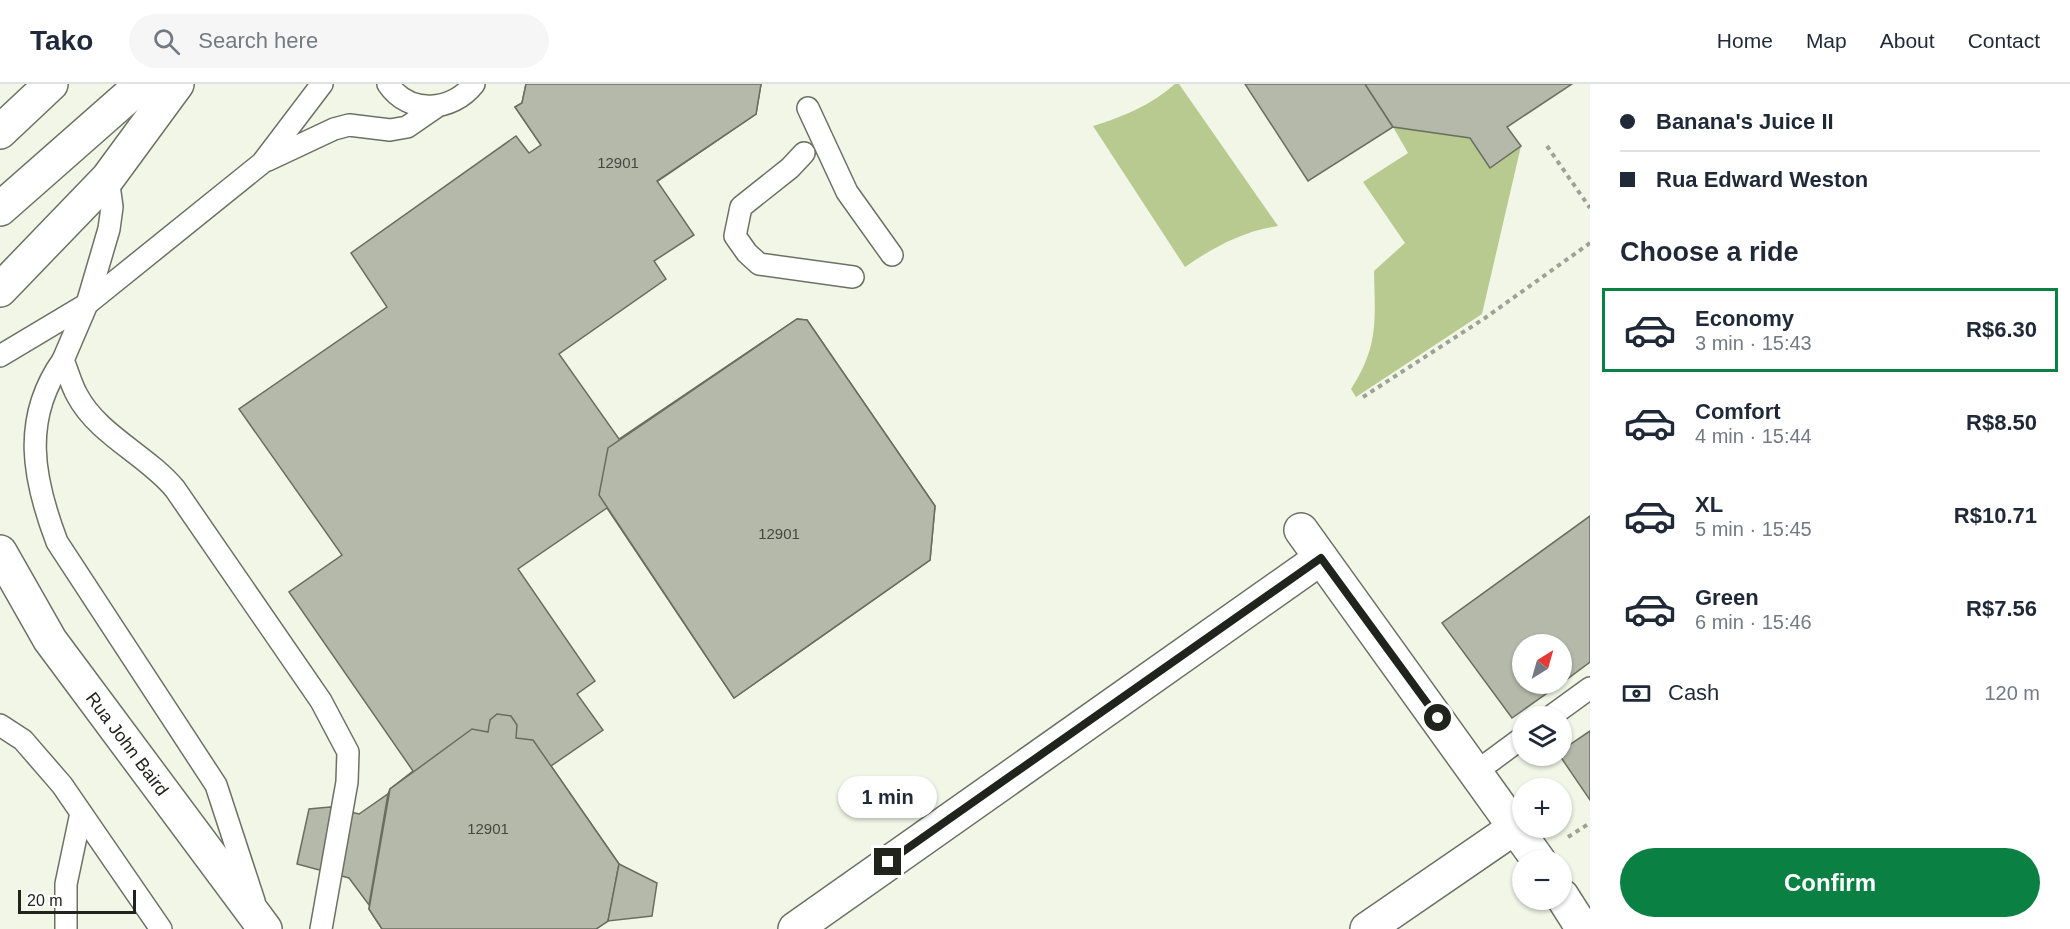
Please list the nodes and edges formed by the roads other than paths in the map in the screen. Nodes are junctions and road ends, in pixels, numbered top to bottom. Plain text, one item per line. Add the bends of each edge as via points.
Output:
1 (51, 84) edge
2 (142, 84) edge
3 (177, 84) edge
4 (322, 84) edge
5 (388, 84) edge
6 (474, 84) edge
7 (436, 107) junction
8 (808, 108) dead end
9 (0, 132) edge
10 (804, 153) dead end
11 (262, 163) junction
12 (108, 178) junction
13 (0, 209) edge
14 (892, 255) dead end
15 (853, 277) dead end
16 (0, 290) edge
17 (87, 304) junction
18 (0, 356) edge
19 (63, 360) junction
20 (1301, 530) dead end
21 (0, 552) edge
22 (1321, 558) junction
23 (1590, 688) edge
24 (1565, 706) edge
25 (0, 725) edge
26 (1512, 745) edge
27 (1476, 772) junction
28 (81, 813) junction
29 (1512, 821) edge
30 (1512, 829) edge
31 (1533, 838) edge
32 (1550, 850) edge
33 (1571, 910) edge
34 (264, 927) edge
35 (66, 929) edge
36 (161, 929) edge
37 (321, 929) edge
38 (795, 929) edge
39 (1367, 929) edge
40 (1583, 929) edge

1 - 9 main road
2 - 13 main road
3 - 12 main road
4 - 11 lane
5 - 7 lane via 404,99 419,106
6 - 7 lane via 452,103
7 - 11 lane via 407,127 390,130 349,125 334,129
8 - 14 lane via 847,192
10 - 15 lane via 741,207 735,236 759,264
11 - 17 lane
12 - 16 main road
12 - 17 lane via 112,207 109,229
17 - 18 lane
17 - 19 lane
19 - 34 lane via 49,380 36,426 35,469 42,502 57,542 216,785
19 - 37 lane via 78,397 175,489 321,701 348,752 347,782
20 - 22 main road
21 - 34 main road, Rua John Baird via 50,639
22 - 27 main road
22 - 38 main road
23 - 24 lane
25 - 28 lane via 23,740
26 - 27 lane
27 - 29 main road
28 - 35 lane via 66,884
28 - 36 lane
30 - 39 main road
31 - 32 main road
33 - 40 main road

